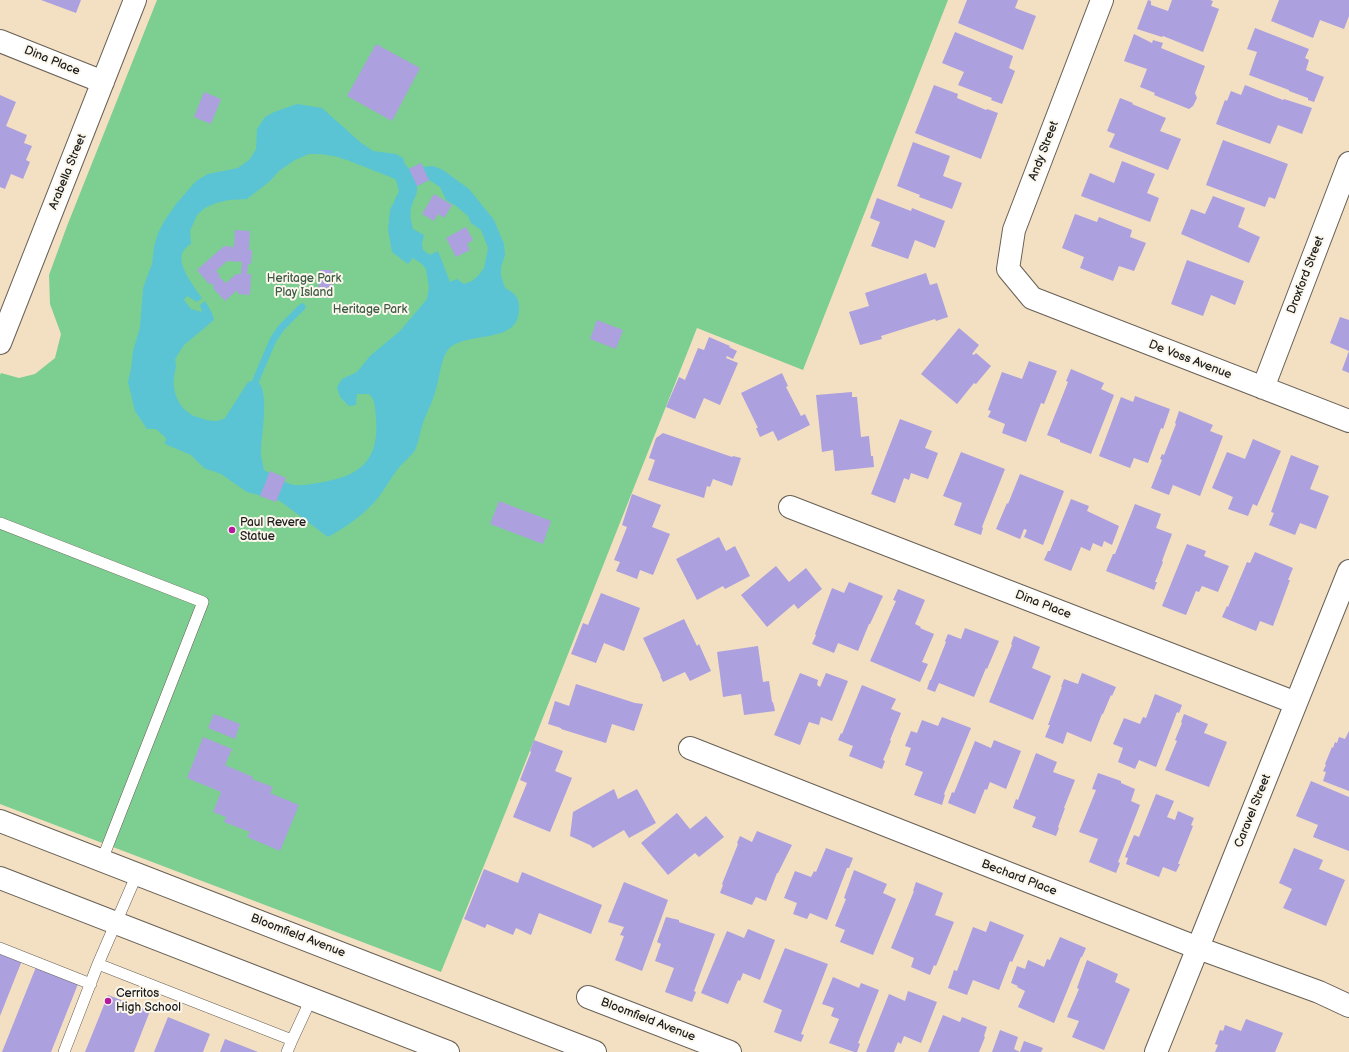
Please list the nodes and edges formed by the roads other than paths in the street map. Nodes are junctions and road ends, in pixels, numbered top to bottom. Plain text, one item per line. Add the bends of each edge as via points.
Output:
1 (135, 0) edge
2 (1102, 0) edge
3 (0, 41) edge
4 (103, 82) junction
5 (1349, 163) edge
6 (1032, 298) joint
7 (0, 343) edge
8 (1263, 388) junction
9 (1349, 421) edge
10 (790, 507) dead end
11 (0, 523) edge
12 (1349, 571) edge
13 (1296, 703) junction
14 (690, 748) dead end
15 (0, 821) edge
16 (102, 860) junction
17 (137, 874) junction
18 (0, 878) edge
19 (117, 923) junction
20 (0, 948) edge
21 (1198, 948) junction
22 (98, 964) junction
23 (91, 984) junction
24 (588, 997) dead end
25 (311, 999) junction
26 (1349, 1006) edge
27 (292, 1040) junction
28 (64, 1052) edge
29 (287, 1052) edge
30 (448, 1052) edge
31 (595, 1052) edge
32 (730, 1052) edge
33 (1156, 1052) edge

1 - 4 street, Arabella Street
2 - 6 street, Andy Street via 1014,230 1008,269
3 - 4 street, Dina Place
4 - 7 street, Arabella Street
5 - 8 street, Droxford Street
6 - 8 street, De Voss Avenue
8 - 9 street, De Voss Avenue
10 - 13 street, Dina Place
11 - 16 lane via 203,602
12 - 13 street, Caravel Street
13 - 21 street, Caravel Street
14 - 21 street, Bechard Place
15 - 16 street, Bloomfield Avenue
16 - 17 street, Bloomfield Avenue
17 - 19 lane
17 - 31 street, Bloomfield Avenue
18 - 19 street
19 - 22 lane
19 - 25 street
20 - 23 lane
21 - 26 street, Bechard Place via 1319,992
21 - 33 street, Caravel Street
22 - 23 lane
22 - 27 lane
23 - 28 lane
24 - 32 street, Bloomfield Avenue
25 - 27 lane
25 - 30 street
27 - 29 lane

